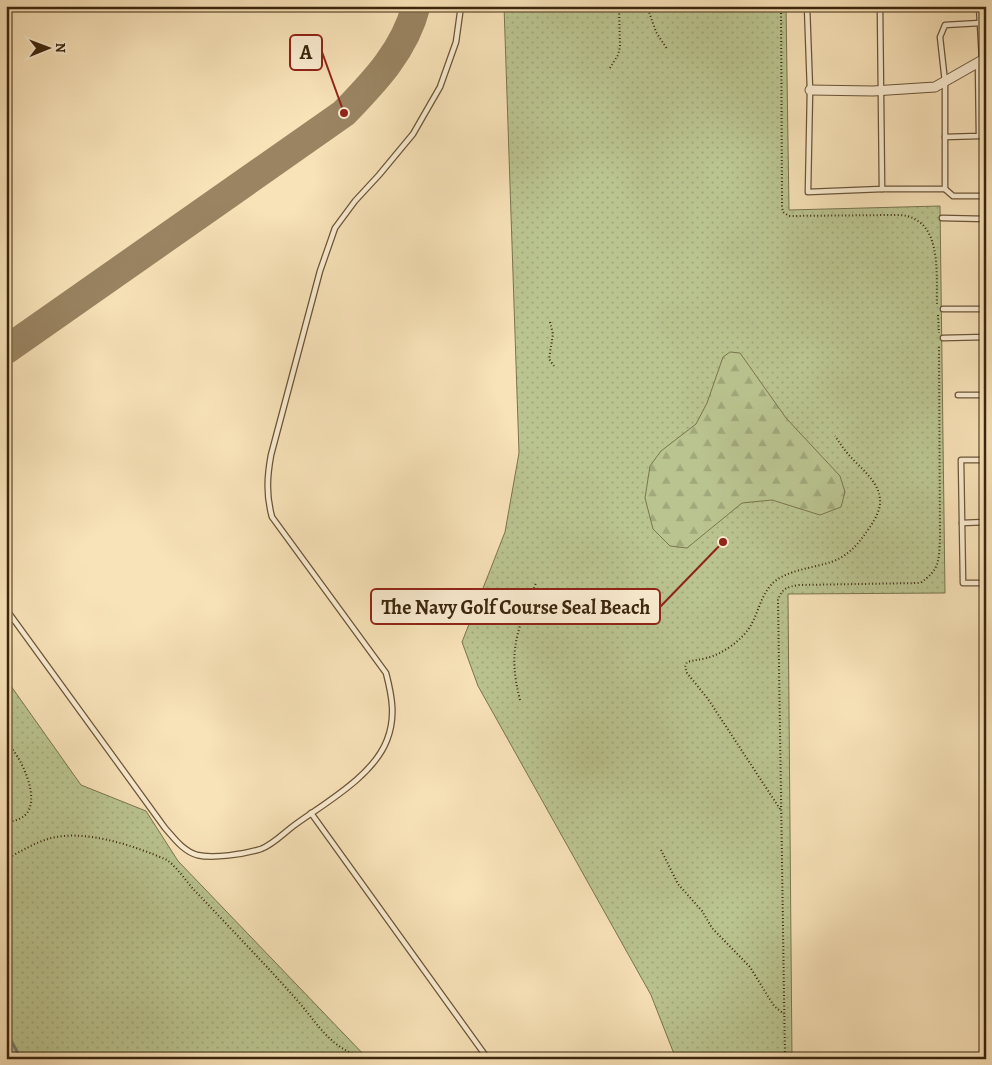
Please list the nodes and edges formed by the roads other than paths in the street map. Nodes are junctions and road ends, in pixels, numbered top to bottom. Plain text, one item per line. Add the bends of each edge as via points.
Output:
1 (461, 6) edge
2 (807, 6) edge
3 (880, 6) edge
4 (979, 6) edge
5 (980, 24) junction
6 (982, 60) edge
7 (945, 82) junction
8 (810, 90) junction
9 (882, 90) junction
10 (945, 136) junction
11 (945, 189) junction
12 (882, 190) junction
13 (986, 196) edge
14 (942, 218) dead end
15 (986, 219) edge
16 (943, 309) dead end
17 (986, 309) edge
18 (986, 337) edge
19 (944, 338) dead end
20 (986, 395) edge
21 (958, 396) dead end
22 (986, 460) edge
23 (962, 522) junction
24 (986, 522) edge
25 (986, 582) edge
26 (6, 609) edge
27 (311, 813) junction
28 (488, 1059) edge

1 - 27 lane via 456,42 440,87 413,134 335,228 320,271 267,476 272,517 386,673 392,698 393,721 387,741 374,762 352,784
2 - 8 lane
3 - 9 lane
4 - 5 lane
5 - 6 lane
5 - 7 lane via 945,25 940,37
6 - 7 street
6 - 10 lane via 979,136
7 - 9 street via 936,87
7 - 10 lane
8 - 9 street
8 - 12 lane via 808,192
9 - 12 lane
10 - 11 lane
11 - 12 lane
11 - 13 lane via 953,196
14 - 15 lane
16 - 17 lane
18 - 19 lane
20 - 21 lane
22 - 23 lane via 961,460
23 - 24 lane
23 - 25 lane via 964,583
26 - 27 lane via 165,828 183,848 197,855 232,856 263,848
27 - 28 lane

